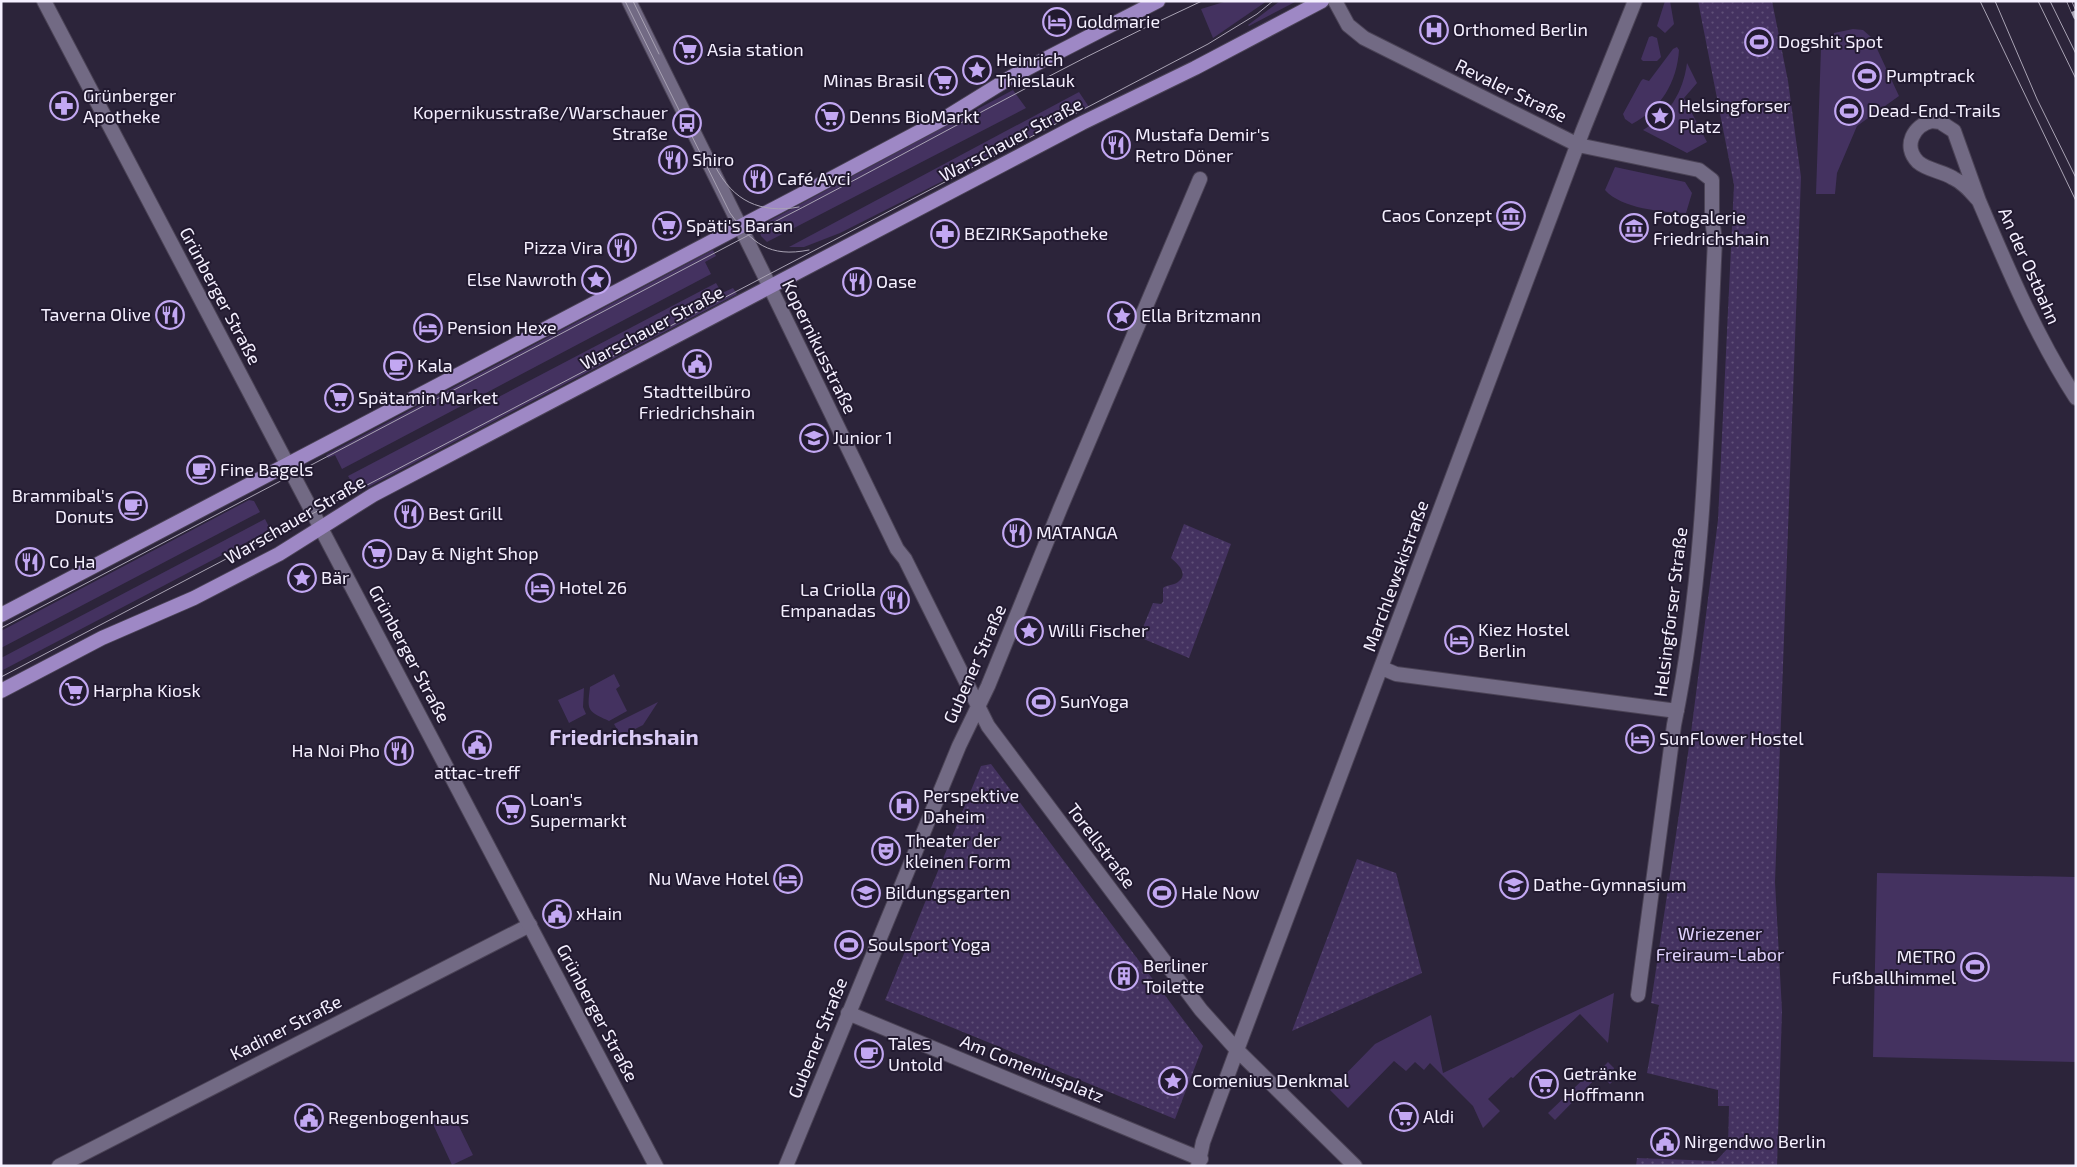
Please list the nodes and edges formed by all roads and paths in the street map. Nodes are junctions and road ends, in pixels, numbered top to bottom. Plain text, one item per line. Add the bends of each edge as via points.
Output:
1 (44, 1) edge
2 (629, 1) edge
3 (1158, 1) edge
4 (1322, 1) edge
5 (1334, 1) edge
6 (1635, 1) edge
7 (1578, 145) junction
8 (1200, 178) dead end
9 (1979, 201) junction
10 (740, 226) junction
11 (770, 287) junction
12 (2076, 398) edge
13 (287, 464) junction
14 (320, 529) junction
15 (1, 615) edge
16 (1382, 668) junction
17 (1, 691) edge
18 (978, 707) junction
19 (1677, 711) junction
20 (530, 925) junction
21 (1638, 995) dead end
22 (848, 1013) junction
23 (1237, 1050) junction
24 (1200, 1162) edge
25 (59, 1166) edge
26 (656, 1166) edge
27 (786, 1166) edge
28 (1355, 1166) edge

1 - 13 street, Grünberger Straße
2 - 10 street, Kopernikusstraße
3 - 10 main road via 1013,76 946,118
4 - 11 main road, Warschauer Straße
5 - 7 street, Revaler Straße via 1348,25 1364,38
6 - 7 street, Marchlewskistraße
7 - 16 street, Marchlewskistraße
7 - 19 street, Helsingforser Straße via 1699,170 1712,180 1714,250 1701,529
8 - 18 street, Gubener Straße
9 - 9 street, An der Ostbahn via 1954,132 1940,122 1918,126 1910,140 1914,157 1926,167 1953,178
9 - 12 street, An der Ostbahn via 2015,287
10 - 11 street, Kopernikusstraße
10 - 13 main road
11 - 14 main road, Warschauer Straße via 373,495
11 - 18 street, Kopernikusstraße
13 - 14 street, Grünberger Straße
13 - 15 main road
14 - 17 main road, Warschauer Straße via 194,598 102,638
14 - 20 street, Grünberger Straße
16 - 19 street via 1396,674
16 - 23 street, Marchlewskistraße
18 - 22 street, Gubener Straße
18 - 23 street, Torellstraße via 988,726 1201,1010
19 - 21 street, Helsingforser Straße
20 - 25 street, Kadiner Straße
20 - 26 street, Grünberger Straße
22 - 24 street, Am Comeniusplatz
22 - 27 street, Gubener Straße
23 - 24 street, Marchlewskistraße via 1203,1142
23 - 28 street, Torellstraße

